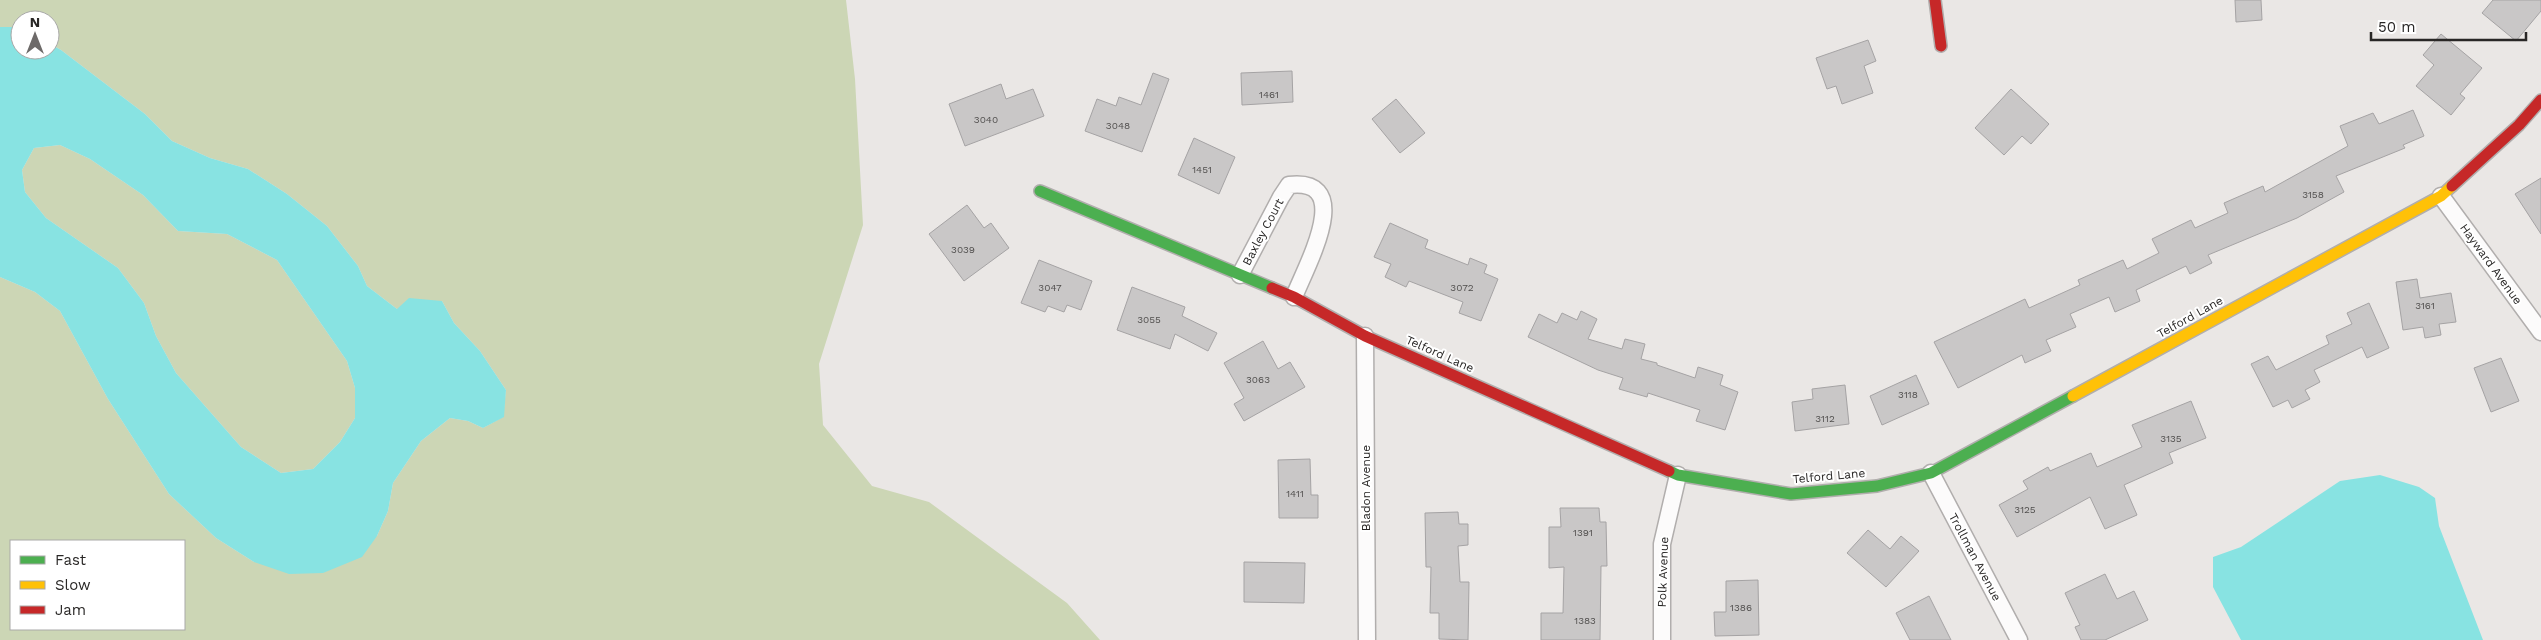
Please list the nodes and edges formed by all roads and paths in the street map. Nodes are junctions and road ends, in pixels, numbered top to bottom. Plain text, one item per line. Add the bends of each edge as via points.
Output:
1 (1935, 0) edge
2 (1941, 46) dead end
3 (2541, 100) edge
4 (1040, 191) dead end
5 (2441, 196) junction
6 (1240, 275) junction
7 (1294, 297) junction
8 (2541, 332) edge
9 (1365, 336) junction
10 (1931, 473) junction
11 (1678, 475) junction
12 (1367, 640) edge
13 (1662, 640) edge
14 (2019, 640) edge

1 - 2 street
3 - 5 street, Telford Lane via 2519,125
4 - 6 street, Telford Lane
5 - 8 street, Hayward Avenue
5 - 10 street, Telford Lane
6 - 7 street, Telford Lane
6 - 7 street, Baxley Court via 1289,185 1311,187 1319,193 1325,205 1324,219
7 - 9 street, Telford Lane
9 - 11 street, Telford Lane
9 - 12 street, Bladon Avenue
10 - 11 street, Telford Lane via 1877,486 1791,494
10 - 14 street, Trollman Avenue
11 - 13 street, Polk Avenue via 1662,544

